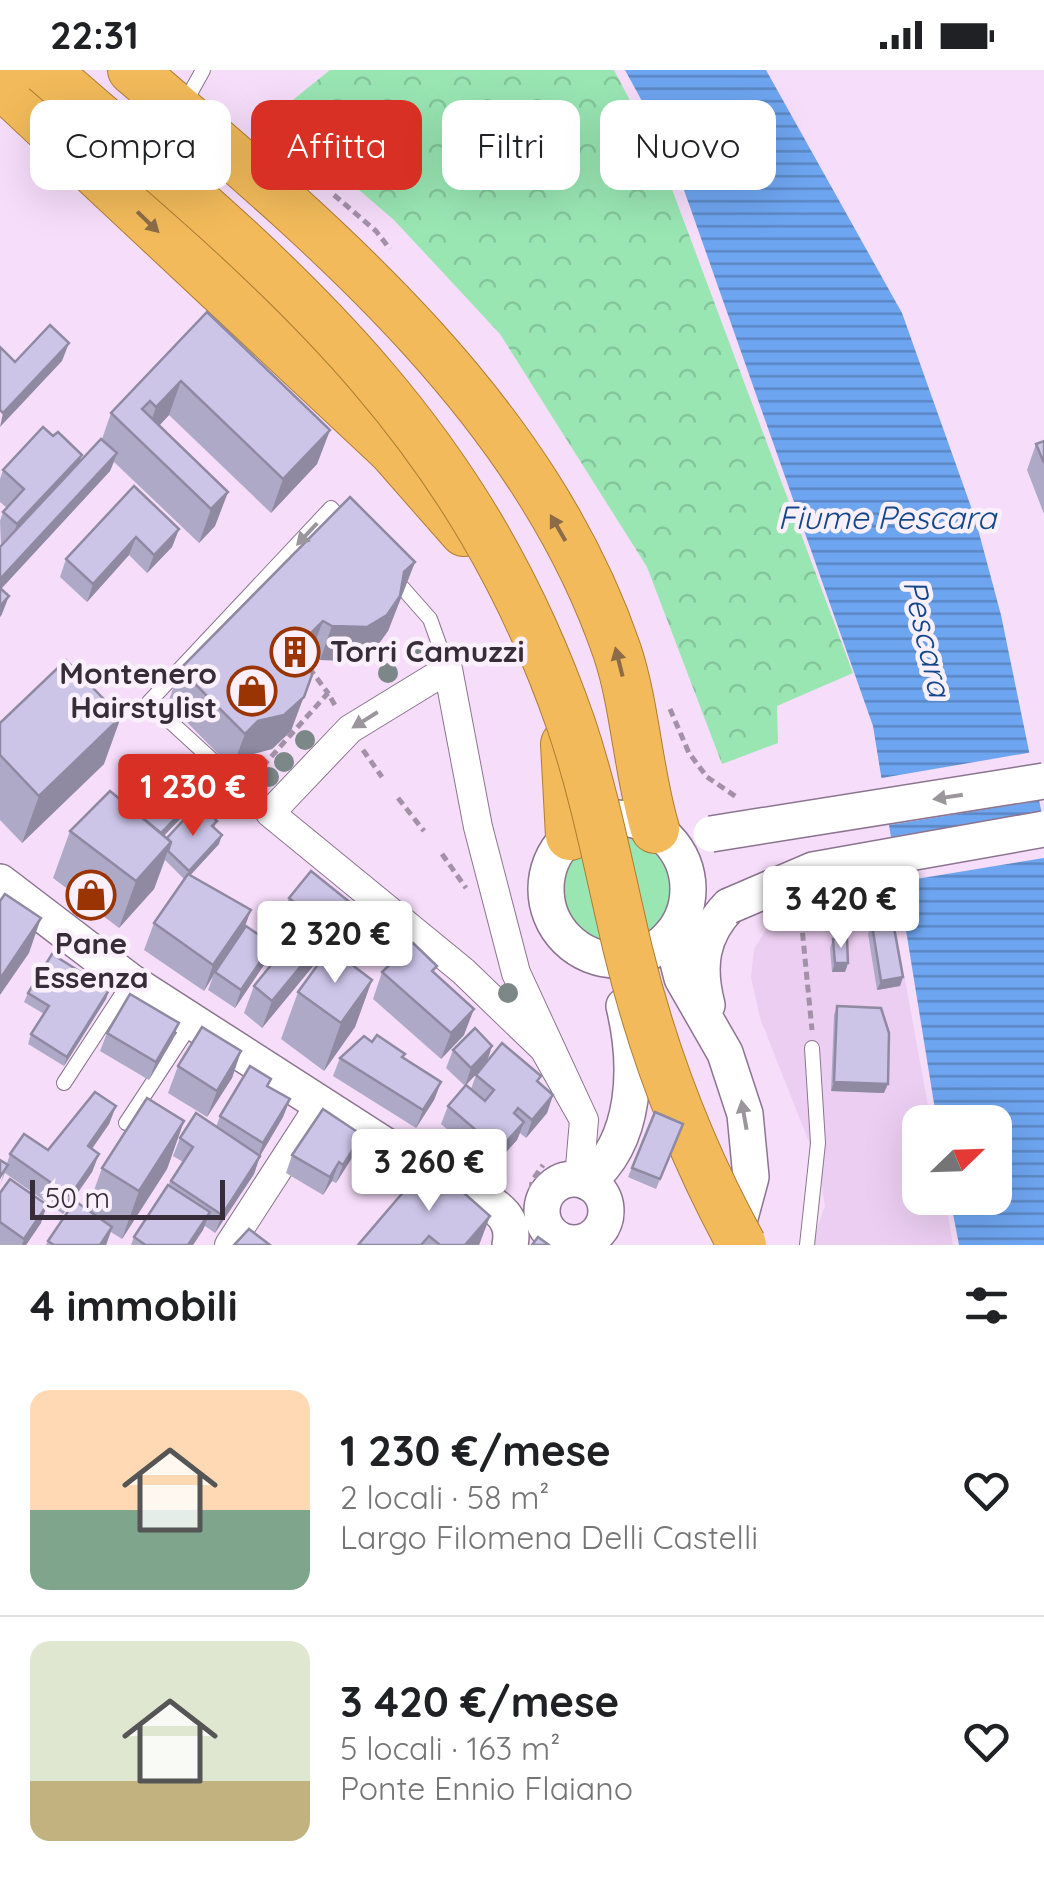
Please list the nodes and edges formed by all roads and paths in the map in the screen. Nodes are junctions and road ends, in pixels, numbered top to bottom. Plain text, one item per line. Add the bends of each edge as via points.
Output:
1 (45, 70) edge
2 (90, 70) edge
3 (132, 70) edge
4 (203, 70) edge
5 (0, 83) edge
6 (168, 100) edge
7 (186, 100) edge
8 (231, 157) edge
9 (356, 536) edge
10 (381, 564) edge
11 (306, 660) edge
12 (448, 669) junction
13 (296, 670) edge
14 (314, 679) junction
15 (328, 693) junction
16 (344, 720) dead end
17 (359, 744) dead end
18 (382, 776) dead end
19 (1044, 781) edge
20 (248, 782) dead end
21 (398, 798) dead end
22 (270, 813) junction
23 (1044, 830) edge
24 (424, 831) dead end
25 (678, 834) junction
26 (570, 836) junction
27 (442, 854) dead end
28 (0, 882) edge
29 (468, 892) dead end
30 (729, 906) junction
31 (803, 924) dead end
32 (674, 931) junction
33 (606, 959) junction
34 (130, 982) junction
35 (193, 1021) junction
36 (722, 1048) junction
37 (812, 1048) joint
38 (64, 1083) dead end
39 (629, 1099) junction
40 (321, 1104) junction
41 (584, 1120) junction
42 (126, 1123) edge
43 (554, 1191) junction
44 (494, 1206) junction
45 (615, 1232) edge
46 (228, 1245) edge
47 (512, 1245) edge
48 (733, 1245) edge
49 (742, 1245) edge
50 (774, 1245) edge
51 (807, 1245) edge

1 - 49 highway, bridge via 320,314 405,412 481,527 572,726 660,1062
2 - 50 highway via 354,307 434,401 511,520 556,608 604,729 694,1068
3 - 6 highway
4 - 7 lane
5 -> 26 highway via 392,450 467,535 516,609 558,709
25 -> 8 highway via 688,824 662,800 602,615 566,542 491,422 379,292
9 -> 22 lane via 331,508 150,702
10 - 12 lane via 430,620
11 - 14 path
12 -> 22 street via 350,730
12 - 41 street via 478,827 516,972
13 - 14 path
14 - 15 path
15 - 16 path
15 - 20 path
17 - 18 path
19 -> 25 street, bridge
21 - 24 path
22 - 41 street via 463,971 544,1050
23 - 30 street, bridge via 814,870
25 - 26 street via 606,819
25 - 32 street via 688,881
26 - 33 street via 549,870 550,909 571,942
27 - 29 path
28 - 34 street
30 - 32 street
30 - 36 street via 707,934 701,962
31 - 37 path
32 - 33 street via 642,955
32 - 36 street via 682,978
33 - 39 street via 631,1038
34 - 35 street
34 - 38 lane
35 - 40 street
35 - 42 lane
48 -> 36 street via 751,1176 745,1114
37 - 51 lane via 818,1143
39 - 41 street
39 - 43 street via 611,1152
40 - 44 street via 444,1184
40 - 46 street
41 - 43 street
43 - 44 street
43 - 45 street via 605,1201
43 - 45 street via 558,1239 580,1243
43 - 47 street
44 - 47 street via 511,1226

